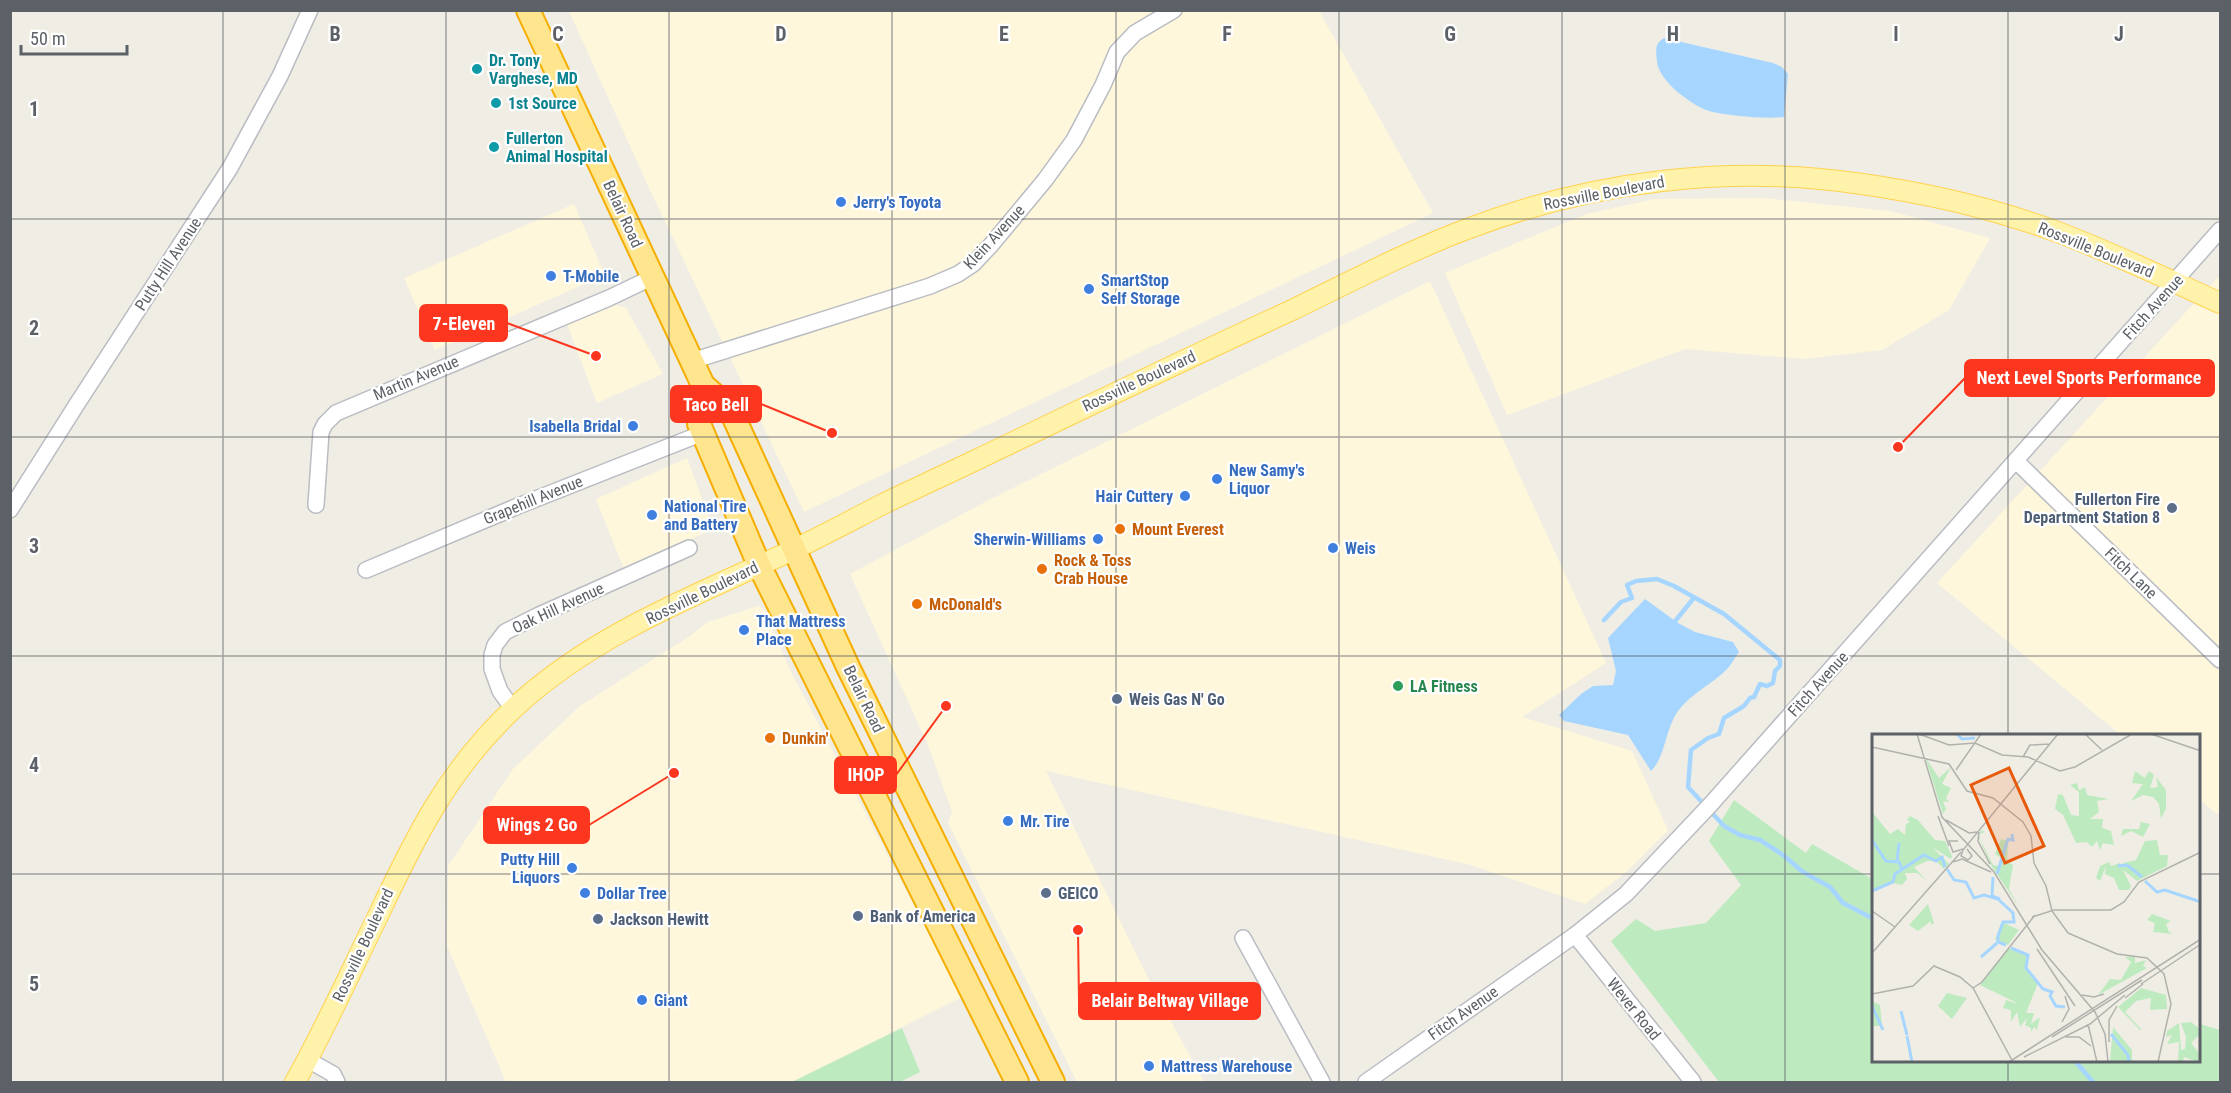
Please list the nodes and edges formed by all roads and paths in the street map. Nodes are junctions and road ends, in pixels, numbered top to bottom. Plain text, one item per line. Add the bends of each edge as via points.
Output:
1 (310, 10) edge
2 (528, 10) edge
3 (1174, 10) edge
4 (2220, 230) edge
5 (653, 277) junction
6 (2175, 282) junction
7 (2220, 303) edge
8 (693, 361) junction
9 (703, 385) junction
10 (703, 433) junction
11 (2016, 461) junction
12 (316, 505) dead end
13 (10, 510) edge
14 (689, 548) dead end
15 (795, 549) junction
16 (759, 565) junction
17 (366, 570) dead end
18 (2220, 660) edge
19 (513, 709) junction
20 (1575, 935) junction
21 (1243, 938) dead end
22 (308, 1060) junction
23 (1370, 1081) edge
24 (296, 1083) edge
25 (337, 1083) edge
26 (1017, 1083) edge
27 (1053, 1083) edge
28 (1322, 1083) edge
29 (1693, 1083) edge

1 - 13 street, Putty Hill Avenue via 230,168
2 - 5 highway, Belair Road
3 - 8 street, Klein Avenue via 1135,33 1117,52 1074,140 973,264 930,286
4 - 6 street, Fitch Avenue
5 - 8 highway, Belair Road
5 - 12 street, Martin Avenue via 336,413 321,432
6 - 7 main road, Rossville Boulevard
6 - 11 street, Fitch Avenue
6 - 15 main road, Rossville Boulevard via 2026,222 1944,199 1861,183 1713,177 1579,195 1436,241
8 - 9 highway, Belair Road
9 - 10 highway, Belair Road via 699,424
9 - 15 highway, Belair Road via 730,409
10 - 16 highway, Belair Road
10 - 17 street, Grapehill Avenue
11 - 18 street, Fitch Lane
11 - 20 street, Fitch Avenue via 1711,804 1626,894
14 - 19 street, Oak Hill Avenue via 505,632 495,645 492,669 500,691
15 - 16 main road, Rossville Boulevard
15 - 27 highway, Belair Road via 848,667
16 - 19 main road, Rossville Boulevard via 606,640
16 - 26 highway, Belair Road
19 - 22 main road, Rossville Boulevard via 460,768 419,830
20 - 23 street, Fitch Avenue
20 - 29 street, Wever Road
21 - 28 street
22 - 24 main road, Rossville Boulevard
22 - 25 street via 333,1074

